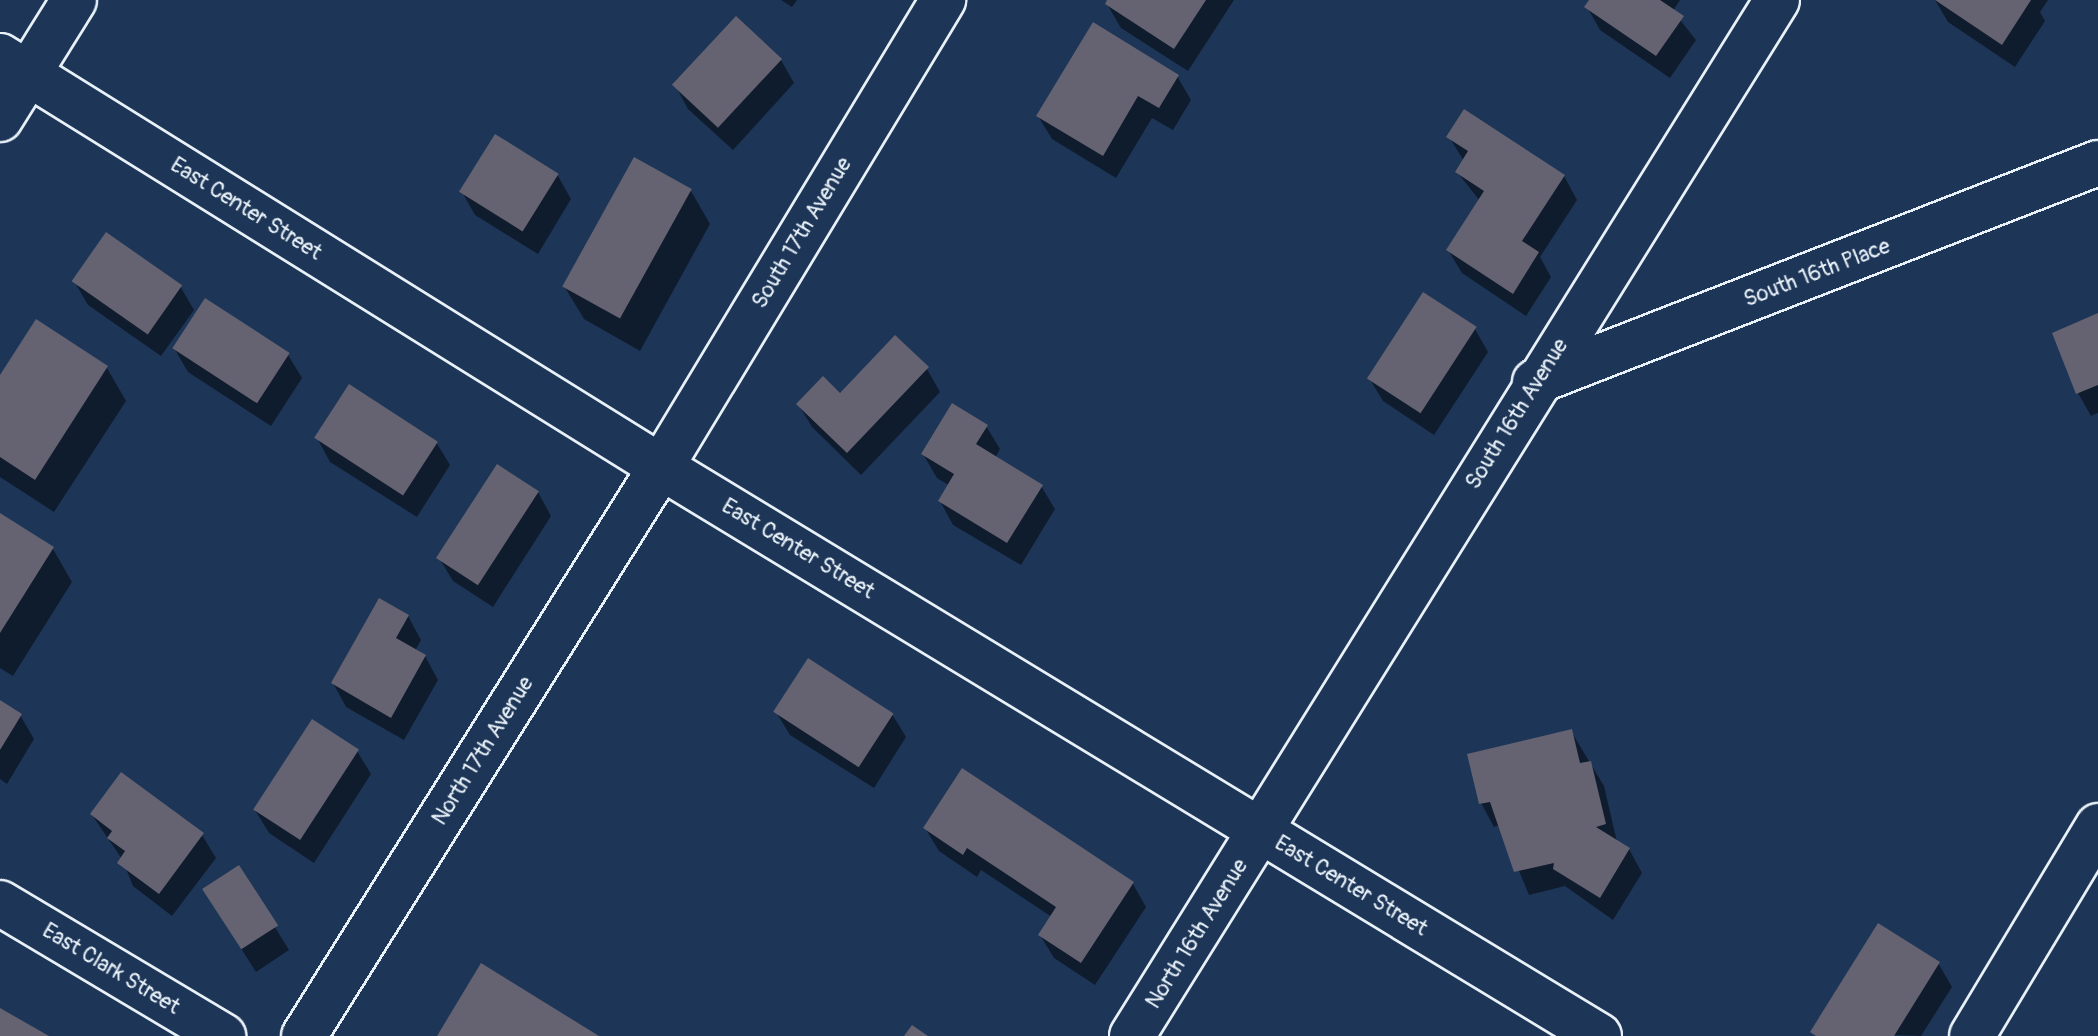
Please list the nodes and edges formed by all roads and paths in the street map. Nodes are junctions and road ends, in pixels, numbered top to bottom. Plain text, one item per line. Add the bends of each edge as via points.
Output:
1 (74, 0) edge
2 (943, 0) edge
3 (1777, 0) edge
4 (14, 64) edge
5 (0, 119) edge
6 (2098, 163) edge
7 (1535, 382) junction
8 (661, 467) junction
9 (2098, 826) edge
10 (1263, 832) junction
11 (0, 903) edge
12 (223, 1036) edge
13 (304, 1036) edge
14 (1132, 1036) edge
15 (1599, 1036) edge
16 (1972, 1036) edge

1 - 4 street
2 - 8 street, South 17th Avenue
3 - 7 street, South 16th Avenue
4 - 5 street
4 - 8 street, East Center Street
6 - 7 street, South 16th Place
7 - 10 street, South 16th Avenue
8 - 10 street, East Center Street
8 - 13 street, North 17th Avenue
9 - 16 street
10 - 14 street, North 16th Avenue
10 - 15 street, East Center Street
11 - 12 street, East Clark Street

